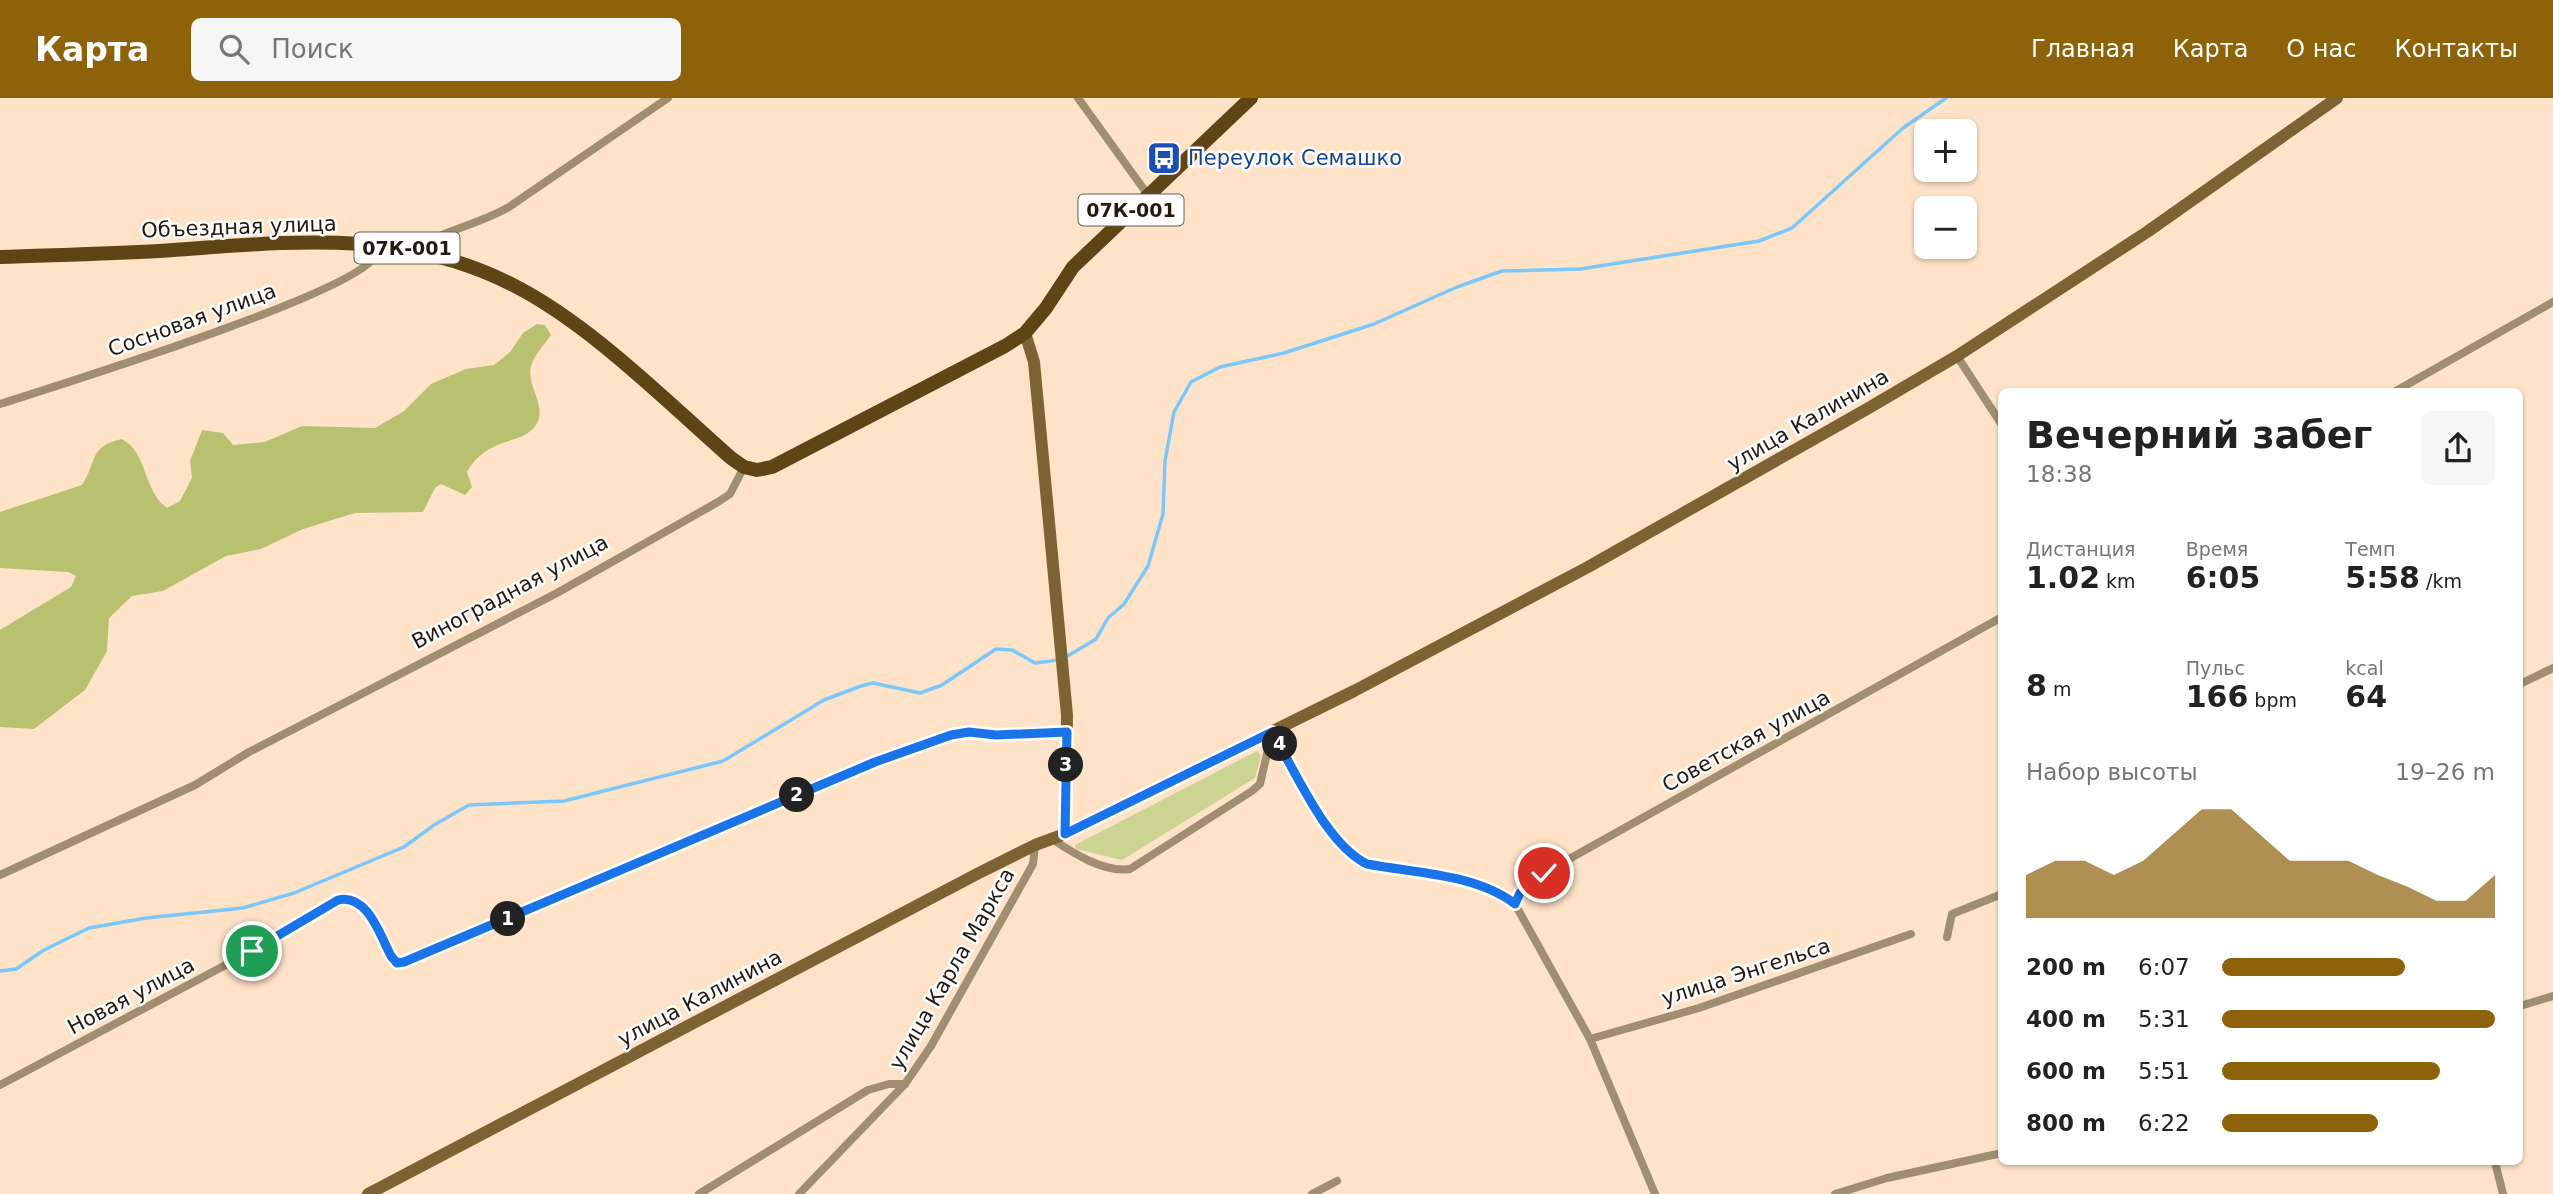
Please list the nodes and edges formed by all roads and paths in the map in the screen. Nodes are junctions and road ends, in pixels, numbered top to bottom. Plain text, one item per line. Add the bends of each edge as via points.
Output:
1 (668, 98) edge
2 (1078, 98) edge
3 (1251, 98) edge
4 (2337, 98) edge
5 (1148, 195) junction
6 (372, 243) junction
7 (414, 248) junction
8 (0, 257) edge
9 (2553, 302) edge
10 (1025, 333) junction
11 (1957, 356) junction
12 (2401, 388) edge
13 (0, 404) edge
14 (1998, 419) edge
15 (744, 467) junction
16 (1998, 619) edge
17 (2553, 668) edge
18 (2523, 683) edge
19 (1067, 732) junction
20 (1272, 732) junction
21 (1065, 834) junction
22 (1052, 839) junction
23 (1035, 845) junction
24 (0, 875) edge
25 (1998, 896) edge
26 (1515, 904) junction
27 (1911, 934) dead end
28 (1947, 937) dead end
29 (2553, 996) edge
30 (2523, 1005) edge
31 (1590, 1039) junction
32 (905, 1084) junction
33 (0, 1085) edge
34 (1998, 1154) edge
35 (2496, 1165) edge
36 (1337, 1181) dead end
37 (368, 1194) edge
38 (699, 1194) edge
39 (799, 1194) edge
40 (1312, 1194) edge
41 (1656, 1194) edge
42 (1835, 1194) edge
43 (2503, 1194) edge

1 - 7 street via 484,221 435,236
2 - 5 street
3 - 5 main road, 07К-001
4 - 11 street, улица Калинина via 2147,232
5 - 10 main road, 07К-001 via 1073,267
6 - 7 main road, Объездная улица / 07К-001
6 - 8 main road, Объездная улица / 07К-001 via 271,243
6 - 13 street, Сосновая улица via 371,262 288,304
7 - 15 main road, Объездная улица / 07К-001 via 513,285 575,326
9 - 12 street
10 - 15 main road, 07К-001 via 798,455 757,470
10 - 19 street via 1034,362
11 - 14 street
11 - 20 street, улица Калинина via 1588,567
15 - 24 street, Виноградная улица via 730,494 557,593 249,752 195,785
16 - 26 street, Советская улица via 1544,873 1520,893
17 - 18 street
19 - 21 street
19 - 33 street, Новая улица via 969,732 938,740 875,762 404,962 397,963 391,956 356,899 338,900
20 - 21 street, улица Калинина
20 - 22 street via 1260,784 1130,869 1119,871
20 - 26 street via 1350,856 1367,864 1482,886
21 - 22 street, улица Калинина
22 - 23 street, улица Калинина
23 - 32 street, улица Карла Маркса via 1033,864
23 - 37 street, улица Калинина
25 - 28 street via 1952,914
26 - 31 street
27 - 31 street, улица Энгельса via 1699,1008
29 - 30 street
31 - 41 street
32 - 38 street via 868,1090
32 - 39 street, улица Карла Маркса
34 - 42 street
35 - 43 street
36 - 40 street

